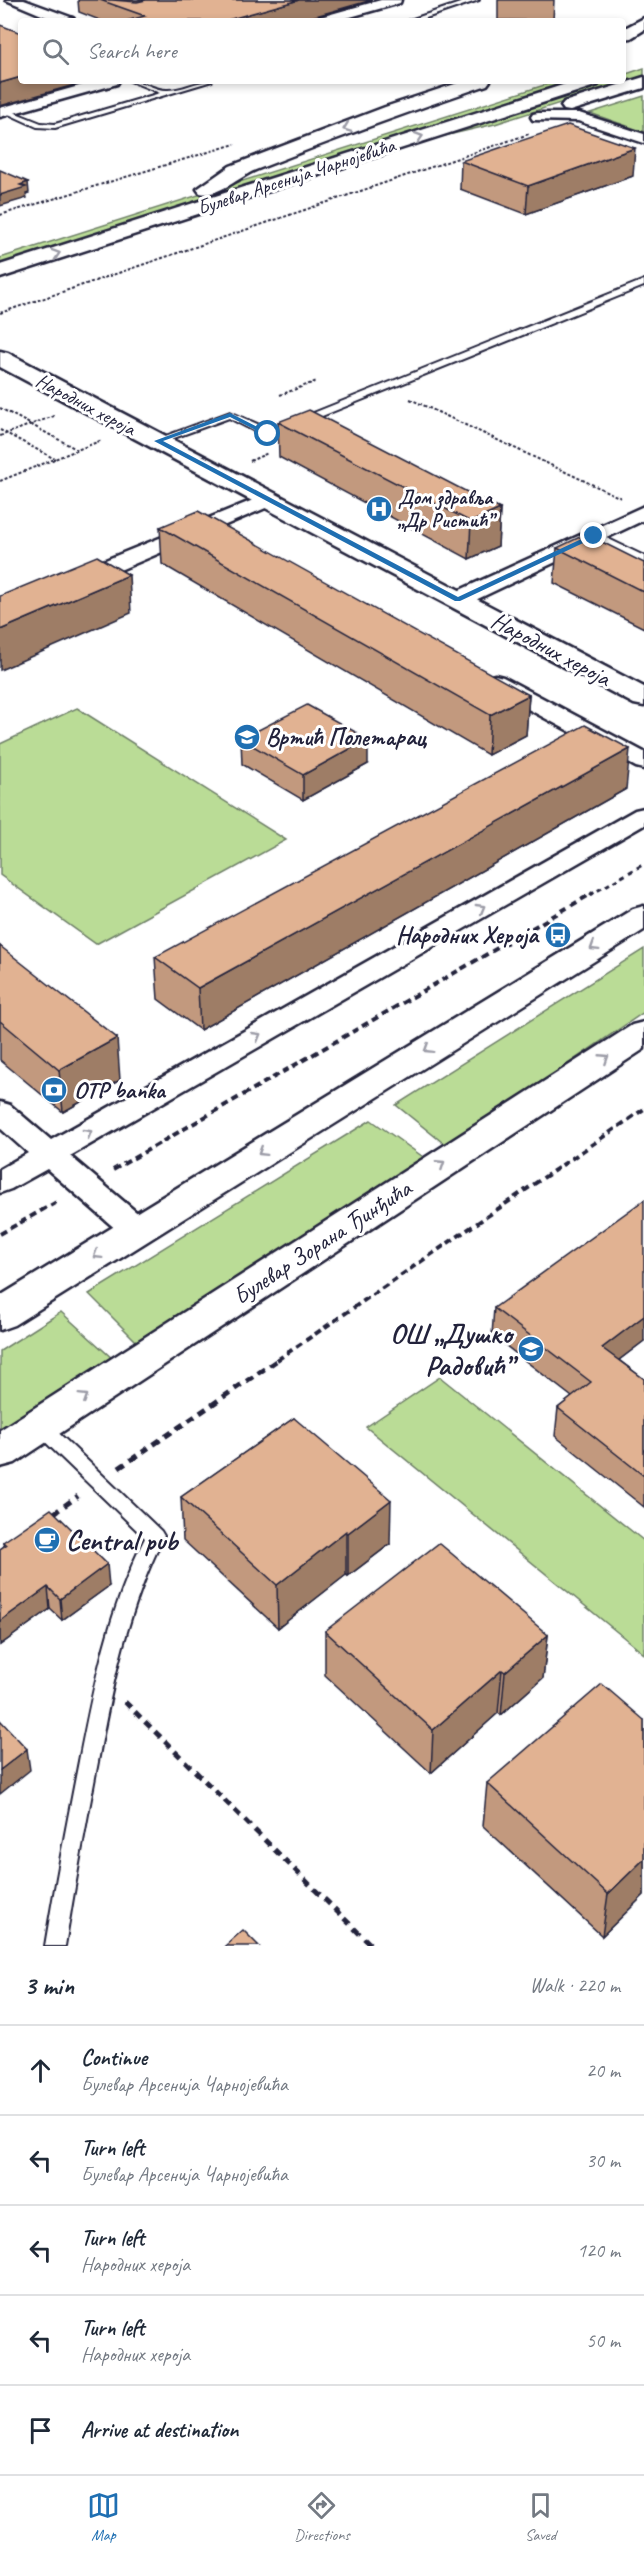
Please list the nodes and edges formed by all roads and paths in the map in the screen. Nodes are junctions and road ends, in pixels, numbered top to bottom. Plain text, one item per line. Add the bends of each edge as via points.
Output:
1 (12, 0) edge
2 (395, 0) edge
3 (476, 0) edge
4 (60, 18) edge
5 (332, 18) edge
6 (419, 18) edge
7 (644, 23) edge
8 (644, 29) edge
9 (626, 34) edge
10 (626, 34) edge
11 (644, 82) edge
12 (101, 84) edge
13 (142, 84) edge
14 (198, 84) edge
15 (472, 84) edge
16 (537, 84) edge
17 (582, 84) edge
18 (167, 93) junction
19 (579, 110) junction
20 (3, 112) edge
21 (644, 139) edge
22 (238, 143) dead end
23 (215, 194) junction
24 (0, 215) edge
25 (0, 255) edge
26 (0, 272) edge
27 (644, 283) edge
28 (0, 314) edge
29 (0, 358) edge
30 (316, 381) dead end
31 (280, 395) dead end
32 (410, 399) dead end
33 (0, 408) edge
34 (61, 414) dead end
35 (30, 425) junction
36 (0, 430) edge
37 (7, 434) junction
38 (0, 436) edge
39 (106, 439) dead end
40 (157, 441) junction
41 (78, 450) junction
42 (56, 459) junction
43 (1, 480) edge
44 (268, 500) junction
45 (624, 500) dead end
46 (644, 512) edge
47 (207, 525) junction
48 (594, 536) junction
49 (231, 538) edge
50 (644, 560) edge
51 (65, 584) edge
52 (458, 600) junction
53 (479, 673) edge
54 (644, 698) edge
55 (644, 762) edge
56 (644, 815) edge
57 (644, 864) edge
58 (644, 916) edge
59 (644, 1033) edge
60 (644, 1109) edge
61 (0, 1112) edge
62 (49, 1155) junction
63 (0, 1182) edge
64 (86, 1186) junction
65 (136, 1230) junction
66 (0, 1234) edge
67 (0, 1316) edge
68 (39, 1425) junction
69 (0, 1451) edge
70 (99, 1482) junction
71 (49, 1516) edge
72 (104, 1680) junction
73 (55, 1946) edge
74 (372, 1946) edge

1 - 4 street
2 - 5 street
3 - 6 lane
7 - 9 main road
8 - 10 main road
11 - 19 main road
12 - 20 street
13 - 18 lane
14 - 18 lane
15 -> 23 main road via 237,170
16 - 23 main road, Булевар Арсенија Чарнојевића
23 -> 17 main road, Булевар Арсенија Чарнојевића
18 - 20 lane via 55,126
19 - 21 street
19 - 23 main road via 538,117 258,195
19 - 28 path
22 - 24 path
23 - 25 main road, Булевар Арсенија Чарнојевића
26 -> 23 main road, Булевар Арсенија Чарнојевића
27 - 40 lane via 272,433 230,415
29 - 40 main road, Народних хероја
30 - 31 path
32 - 45 path
33 - 35 path
34 - 35 path
35 - 37 path
35 - 41 path
36 - 37 path
37 - 38 path
37 - 42 path
39 - 41 path
40 - 44 main road, Народних хероја
41 - 42 path
42 - 43 path
44 - 47 street
44 - 52 main road, Народних хероја
46 - 48 street, Народних хероја
47 - 49 street
47 - 51 street
48 - 50 lane
48 - 52 street, Народних хероја
52 - 54 main road, Народних хероја
53 - 55 street
62 -> 56 street
57 - 64 path
58 -> 65 main road
68 -> 59 main road, Булевар Зорана Ђинђића
60 - 70 path
61 - 62 street
62 - 63 street
62 - 64 street
64 - 65 street
64 - 66 path
65 -> 67 main road
68 - 69 main road, Булевар Зорана Ђинђића
68 - 70 lane
70 - 71 path
70 - 72 lane via 155,1536 133,1579
72 - 73 lane
72 - 74 path

